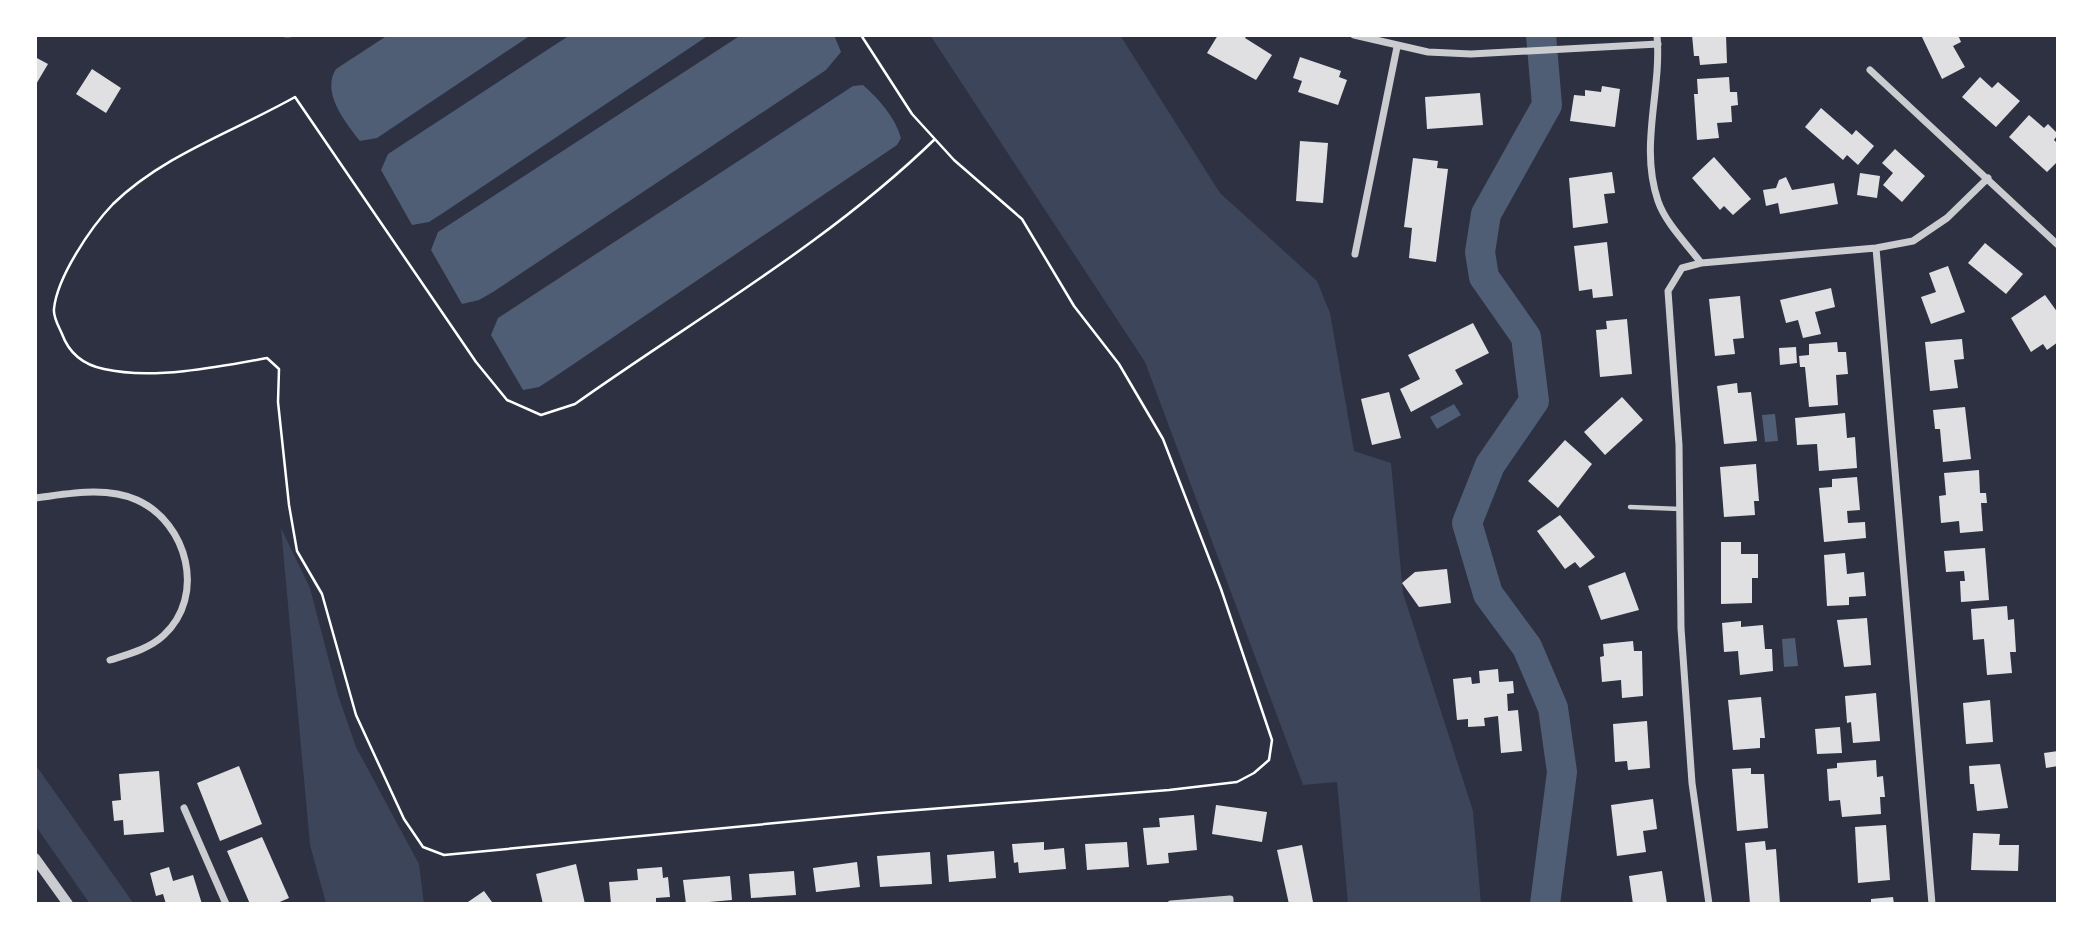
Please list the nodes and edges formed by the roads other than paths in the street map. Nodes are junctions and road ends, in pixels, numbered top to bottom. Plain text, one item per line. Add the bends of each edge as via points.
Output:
1 (1354, 35) edge
2 (1658, 39) edge
3 (1397, 47) junction
4 (1870, 71) dead end
5 (1988, 178) junction
6 (2058, 246) edge
7 (1876, 248) junction
8 (1355, 254) dead end
9 (1701, 263) junction
10 (35, 498) edge
11 (1630, 507) dead end
12 (1680, 509) junction
13 (110, 660) dead end
14 (184, 808) dead end
15 (35, 858) edge
16 (1230, 902) edge
17 (68, 904) edge
18 (226, 904) edge
19 (1171, 904) edge
20 (1709, 904) edge
21 (1933, 904) edge

1 - 3 street
2 - 3 street via 1514,54
2 - 9 street via 1649,126 1652,176 1658,202
3 - 8 street
4 - 5 street
5 - 6 street
5 - 7 street via 1931,231 1913,241
7 - 9 street
7 - 21 street
9 - 12 street via 1682,268 1668,291
10 - 13 street via 94,492 136,500 158,513 174,532 188,575 178,619 145,648
11 - 12 lane
12 - 20 street via 1685,695
14 - 18 street
15 - 17 street
16 - 19 street

